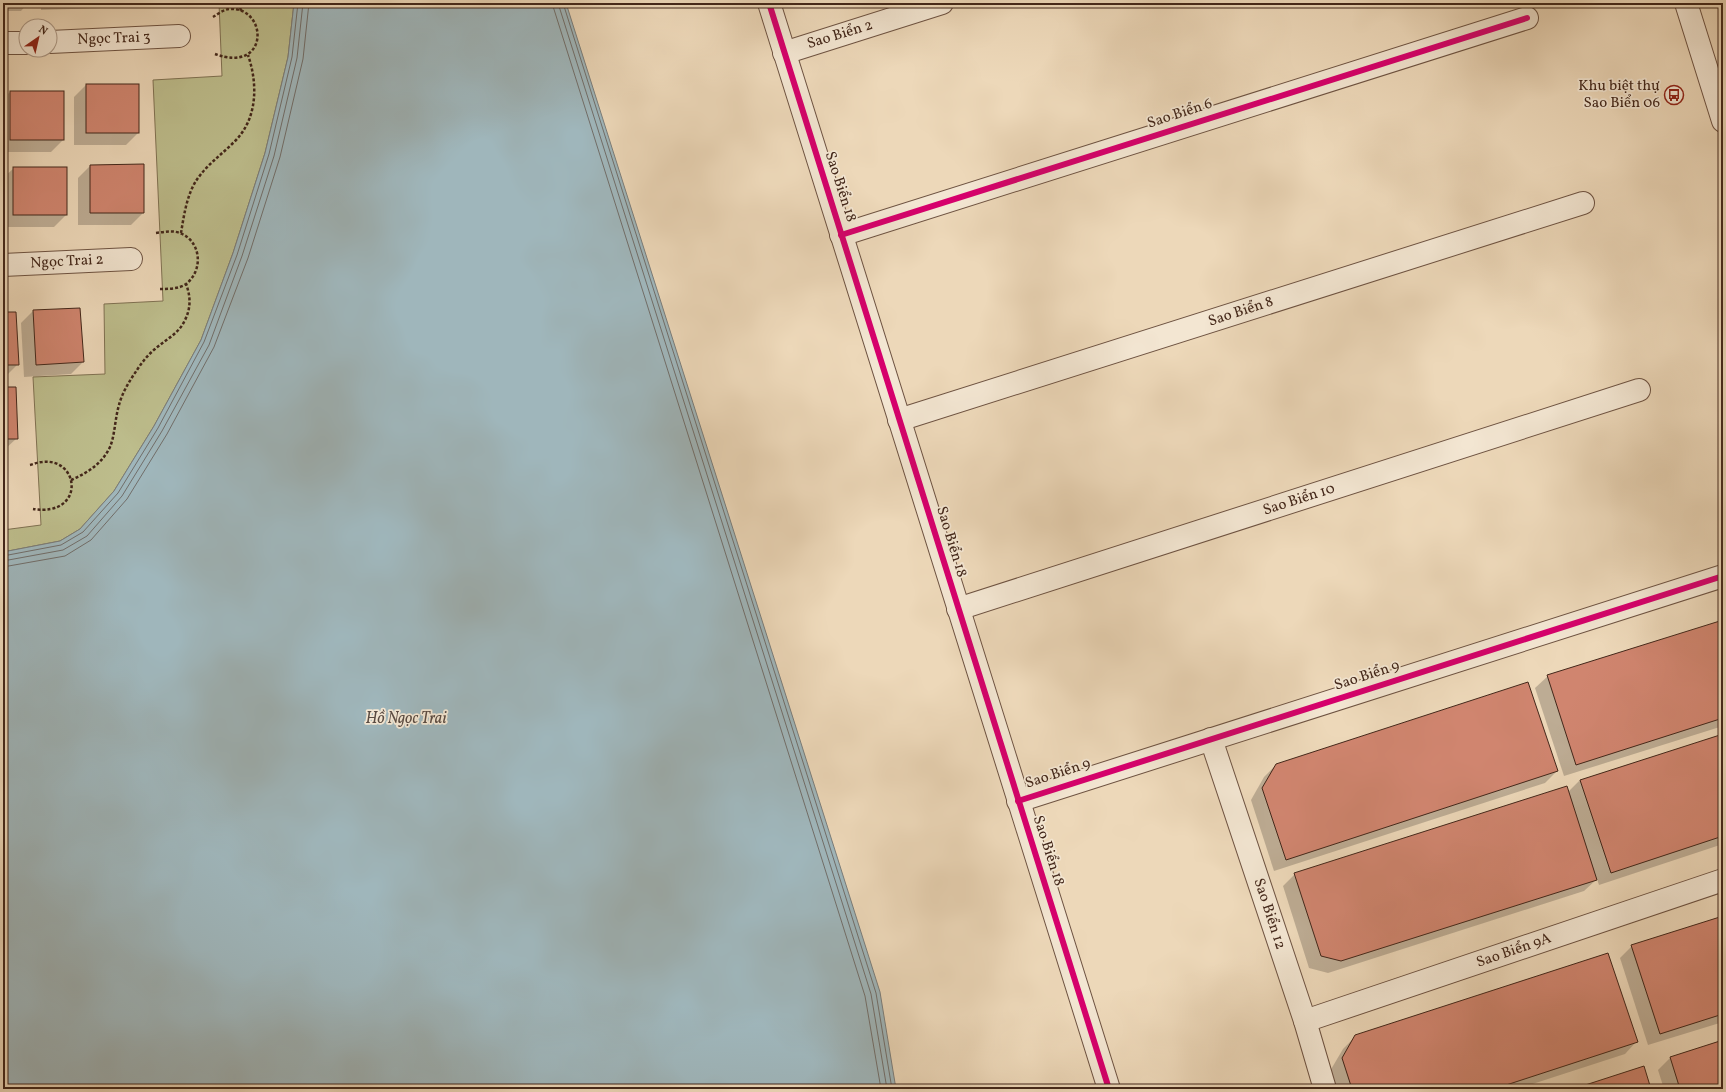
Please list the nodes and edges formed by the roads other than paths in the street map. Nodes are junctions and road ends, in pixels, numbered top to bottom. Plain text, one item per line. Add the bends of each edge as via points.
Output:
1 (769, 3) edge
2 (942, 3) edge
3 (1686, 3) edge
4 (1527, 18) dead end
5 (178, 36) dead end
6 (58, 42) edge
7 (18, 43) edge
8 (3, 44) edge
9 (784, 53) junction
10 (1723, 120) edge
11 (1583, 203) dead end
12 (841, 235) junction
13 (131, 259) dead end
14 (3, 265) edge
15 (1639, 390) dead end
16 (900, 420) junction
17 (1723, 576) edge
18 (958, 609) junction
19 (1211, 739) junction
20 (1018, 801) junction
21 (1723, 880) edge
22 (1305, 1021) junction
23 (1109, 1089) edge
24 (1325, 1089) edge

1 - 9 street, Sao Biển 18
2 - 9 street, Sao Biển 2
3 - 10 street
4 - 12 street, Sao Biển 6
5 - 6 street, Ngọc Trai 3
7 - 8 street
9 - 12 street, Sao Biển 18
11 - 16 street, Sao Biển 8
12 - 16 street, Sao Biển 18
13 - 14 street, Ngọc Trai 2
15 - 18 street, Sao Biển 10
16 - 18 street, Sao Biển 18
17 - 19 street, Sao Biển 9
18 - 20 street, Sao Biển 18
19 - 20 street, Sao Biển 9
19 - 22 street, Sao Biển 12
20 - 23 street, Sao Biển 18
21 - 22 street, Sao Biển 9A
22 - 24 street, Sao Biển 12

